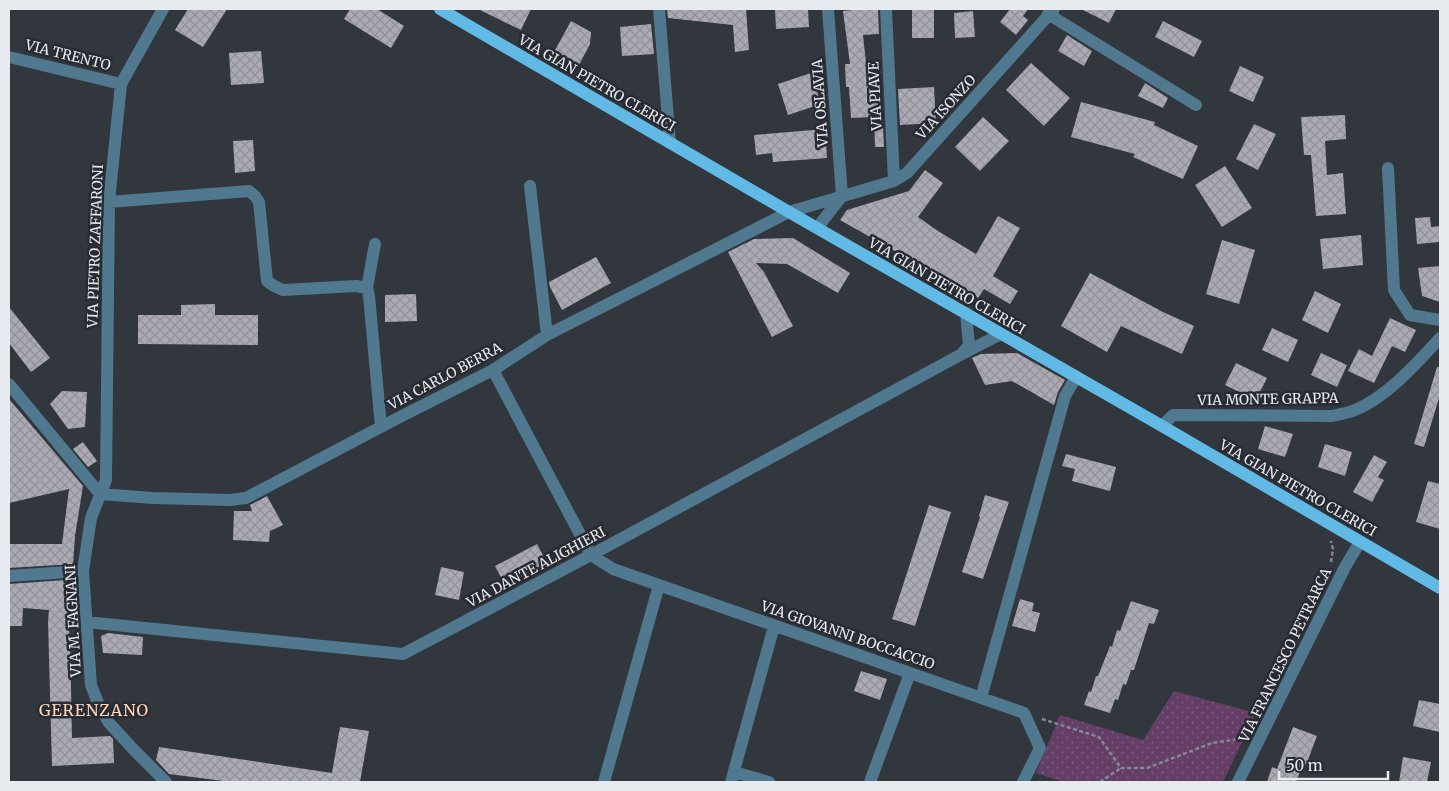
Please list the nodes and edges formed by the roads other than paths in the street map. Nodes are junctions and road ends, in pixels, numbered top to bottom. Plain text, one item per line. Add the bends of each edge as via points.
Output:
1 (163, 9) edge
2 (440, 9) edge
3 (659, 9) edge
4 (828, 9) edge
5 (886, 9) edge
6 (1051, 11) edge
7 (9, 56) edge
8 (121, 84) junction
9 (1196, 105) dead end
10 (670, 143) junction
11 (1388, 168) dead end
12 (894, 181) junction
13 (530, 186) dead end
14 (842, 196) junction
15 (109, 202) junction
16 (789, 212) junction
17 (817, 228) junction
18 (375, 244) dead end
19 (367, 288) junction
20 (966, 313) junction
21 (1440, 320) edge
22 (1002, 334) junction
23 (547, 335) junction
24 (1440, 338) edge
25 (962, 354) junction
26 (492, 370) junction
27 (1076, 377) junction
28 (9, 384) edge
29 (1162, 426) junction
30 (381, 427) junction
31 (100, 494) junction
32 (1360, 542) junction
33 (591, 555) junction
34 (83, 571) junction
35 (9, 576) edge
36 (659, 585) junction
37 (1440, 588) edge
38 (86, 622) junction
39 (774, 626) junction
40 (910, 673) junction
41 (982, 698) junction
42 (733, 777) edge
43 (166, 782) edge
44 (604, 782) edge
45 (769, 782) edge
46 (870, 782) edge
47 (1023, 782) edge
48 (1238, 782) edge

1 - 8 street, VIA PIETRO ZAFFARONI
2 - 10 main road, VIA GIAN PIETRO CLERICI
3 - 10 street
4 - 14 street, VIA OSLAVIA
5 - 12 street, VIA PIAVE
6 - 9 street
6 - 12 street, VIA ISONZO via 907,174
7 - 8 street, VIA TRENTO
8 - 15 street, VIA PIETRO ZAFFARONI
10 - 16 main road, VIA GIAN PIETRO CLERICI
11 - 21 street via 1394,290 1410,315
12 - 14 street, VIA ISONZO
13 - 23 street
14 - 16 street, VIA ISONZO
14 - 17 street
15 - 19 street via 249,191 258,202 268,281 274,286 283,290
15 - 31 street, VIA PIETRO ZAFFARONI via 106,480
16 - 17 main road, VIA GIAN PIETRO CLERICI
16 - 23 street, VIA CARLO BERRA
17 - 20 main road, VIA GIAN PIETRO CLERICI
18 - 19 street
19 - 30 street
20 - 22 main road, VIA GIAN PIETRO CLERICI
20 - 25 street via 969,345
22 - 25 street, VIA DANTE ALIGHIERI
22 - 27 main road, VIA GIAN PIETRO CLERICI
23 - 26 street, VIA CARLO BERRA
24 - 29 street, VIA MONTE GRAPPA via 1375,400 1354,410 1332,416 1172,416
25 - 33 street, VIA DANTE ALIGHIERI
26 - 30 street, VIA CARLO BERRA
26 - 33 street
27 - 29 main road, VIA GIAN PIETRO CLERICI
27 - 41 street via 1065,396
28 - 31 street
29 - 32 main road, VIA GIAN PIETRO CLERICI
30 - 31 street, VIA CARLO BERRA via 246,498 153,498
31 - 34 street, VIA M. FAGNANI via 90,518
32 - 37 main road, VIA GIAN PIETRO CLERICI
32 - 48 street, VIA FRANCESCO PETRARCA
33 - 36 street, VIA GIOVANNI BOCCACCIO via 613,569
33 - 38 street, VIA DANTE ALIGHIERI via 403,654
34 - 35 street
34 - 38 street, VIA M. FAGNANI
36 - 39 street, VIA GIOVANNI BOCCACCIO
36 - 44 street
38 - 43 street, VIA M. FAGNANI via 91,685 98,703 109,723
39 - 40 street, VIA GIOVANNI BOCCACCIO
39 - 42 street
40 - 41 street, VIA GIOVANNI BOCCACCIO
40 - 46 street
41 - 47 street, VIA GIOVANNI BOCCACCIO via 1024,713 1040,748
42 - 45 street

